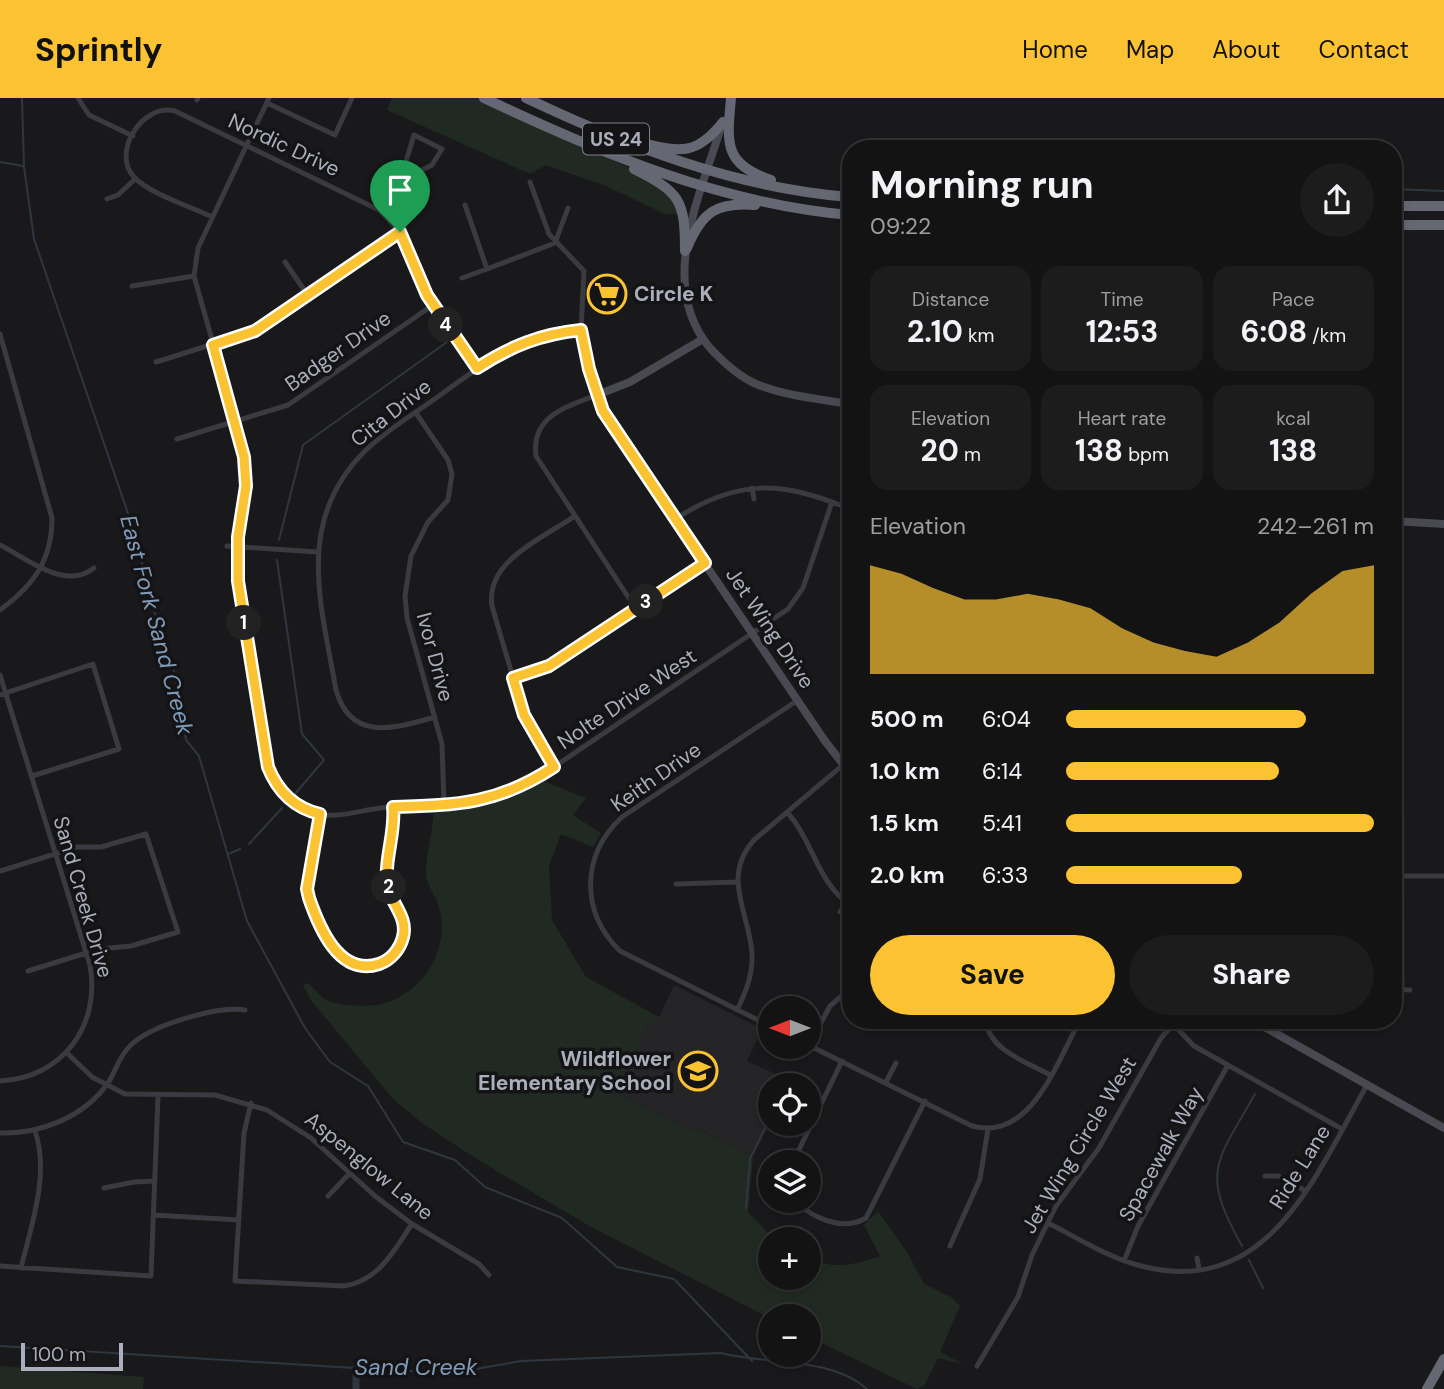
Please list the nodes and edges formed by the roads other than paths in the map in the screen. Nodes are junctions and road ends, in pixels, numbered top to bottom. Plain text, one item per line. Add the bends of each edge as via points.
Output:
1 (78, 98) edge
2 (352, 98) edge
3 (484, 98) edge
4 (526, 98) edge
5 (731, 98) edge
6 (268, 101) edge
7 (723, 122) junction
8 (584, 125) junction
9 (133, 136) junction
10 (586, 145) junction
11 (247, 146) junction
12 (708, 170) junction
13 (135, 179) junction
14 (400, 181) junction
15 (530, 182) dead end
16 (703, 187) junction
17 (818, 194) junction
18 (842, 196) edge
19 (107, 199) dead end
20 (465, 205) dead end
21 (1402, 206) edge
22 (1444, 206) edge
23 (568, 208) dead end
24 (380, 210) junction
25 (808, 210) junction
26 (842, 214) edge
27 (212, 217) junction
28 (1402, 225) edge
29 (1444, 225) edge
30 (400, 232) junction
31 (555, 243) junction
32 (685, 251) junction
33 (285, 262) dead end
34 (487, 269) junction
35 (194, 276) junction
36 (462, 278) dead end
37 (132, 286) dead end
38 (307, 294) junction
39 (433, 305) junction
40 (581, 330) junction
41 (0, 334) edge
42 (703, 339) junction
43 (213, 345) junction
44 (156, 362) dead end
45 (477, 368) junction
46 (597, 395) junction
47 (842, 402) edge
48 (416, 413) junction
49 (236, 422) junction
50 (177, 439) dead end
51 (752, 488) junction
52 (754, 499) dead end
53 (832, 502) junction
54 (842, 506) edge
55 (575, 516) junction
56 (676, 519) junction
57 (1402, 521) edge
58 (1444, 524) edge
59 (0, 545) edge
60 (227, 546) dead end
61 (237, 547) junction
62 (317, 552) junction
63 (705, 563) junction
64 (43, 567) junction
65 (94, 568) dead end
66 (636, 608) junction
67 (0, 610) edge
68 (752, 634) junction
69 (0, 675) edge
70 (513, 678) junction
71 (1402, 684) edge
72 (3, 694) edge
73 (798, 700) junction
74 (435, 717) junction
75 (842, 755) edge
76 (842, 765) edge
77 (554, 767) junction
78 (32, 776) junction
79 (1402, 776) joint
80 (443, 805) junction
81 (393, 807) junction
82 (787, 812) junction
83 (320, 814) junction
84 (56, 853) junction
85 (0, 871) edge
86 (1403, 876) junction
87 (1444, 876) edge
88 (737, 882) junction
89 (676, 884) dead end
90 (842, 896) edge
91 (87, 953) junction
92 (28, 971) dead end
93 (1402, 989) joint
94 (1410, 990) dead end
95 (842, 996) edge
96 (245, 1010) dead end
97 (737, 1010) junction
98 (758, 1020) edge
99 (821, 1023) edge
100 (988, 1029) edge
101 (1075, 1029) edge
102 (1169, 1029) edge
103 (1181, 1029) edge
104 (1277, 1029) edge
105 (821, 1051) edge
106 (67, 1053) junction
107 (842, 1061) junction
108 (897, 1063) dead end
109 (1228, 1065) junction
110 (1050, 1075) junction
111 (0, 1082) edge
112 (886, 1083) junction
113 (1367, 1085) junction
114 (106, 1086) junction
115 (158, 1096) junction
116 (925, 1101) junction
117 (251, 1103) junction
118 (1444, 1128) edge
119 (988, 1129) junction
120 (1342, 1129) junction
121 (35, 1131) junction
122 (0, 1133) edge
123 (799, 1150) edge
124 (349, 1174) junction
125 (1265, 1176) dead end
126 (155, 1181) junction
127 (104, 1188) dead end
128 (1307, 1191) junction
129 (328, 1196) dead end
130 (817, 1213) edge
131 (154, 1215) junction
132 (239, 1220) junction
133 (1048, 1223) junction
134 (412, 1224) junction
135 (950, 1246) dead end
136 (1197, 1258) dead end
137 (1125, 1261) junction
138 (0, 1266) edge
139 (21, 1268) junction
140 (1199, 1269) junction
141 (489, 1275) dead end
142 (1444, 1359) edge
143 (977, 1366) dead end
144 (1427, 1389) edge

1 - 9 street via 89,115
2 - 6 street via 335,135
3 - 10 highway, US 24
4 - 8 highway, US 24
5 - 7 main road
5 - 17 highway via 728,143 736,161 756,175
6 - 11 street
7 - 8 highway via 704,143 683,150 628,140
7 - 12 main road
8 - 12 highway, US 24
9 - 11 street, Nordic Drive via 148,114 168,110
9 - 13 street via 126,156
10 - 16 highway, US 24
10 - 32 highway via 674,193 685,214
11 - 24 street, Nordic Drive
11 - 27 street
12 - 16 main road
12 - 17 highway, US 24
13 - 19 street
13 - 27 street
14 - 14 street via 414,135 442,149 432,165
14 - 24 street
15 - 31 street
16 - 25 highway, US 24
16 - 32 main road
17 - 18 highway, US 24
20 - 34 street
21 - 22 highway
23 - 31 street
24 - 30 street, Nordic Drive
25 - 26 highway, US 24
25 - 32 highway via 743,204 717,208 696,226
27 - 35 street via 198,248
28 - 29 highway
30 - 38 street
30 - 39 street, Nordic Drive
31 - 34 street
31 - 40 street, Jet Wing Drive via 584,271
32 - 42 main road via 687,302
33 - 38 street
34 - 36 street
35 - 37 street
35 - 43 street
38 - 43 street via 255,331
39 - 45 street, Nordic Drive
39 - 49 street, Badger Drive via 288,405
40 - 45 street, Cita Drive via 534,338
40 - 46 street, Jet Wing Drive
41 - 64 street via 51,509 52,539
42 - 46 main road
42 - 47 main road via 723,362 757,384
43 - 44 street
43 - 49 street
45 - 48 street, Cita Drive
46 - 55 street via 548,417 535,441 539,465
46 - 56 main road, Jet Wing Drive via 617,434
48 - 62 street, Cita Drive via 373,444 346,471 326,511
48 - 74 street, Ivor Drive via 448,460 452,474 447,500 428,522 411,556 405,596
49 - 50 street, Badger Drive
49 - 61 street via 246,477
51 - 52 street
51 - 53 street via 787,488
51 - 56 street via 713,498
53 - 54 street
53 - 68 street, Nolte Drive West via 799,597
55 - 66 street
55 - 70 street via 496,575 492,606
56 - 63 main road, Jet Wing Drive
57 - 58 main road
59 - 64 street
60 - 61 street
61 - 62 street
61 - 83 street via 238,590 268,767 287,798
62 - 74 street, Cita Drive via 326,636 342,706 359,722 378,729
63 - 66 street
63 - 68 main road, Jet Wing Drive
64 - 65 street via 74,577
64 - 67 street via 24,592
66 - 70 street via 549,666
68 - 73 main road, Jet Wing Drive
68 - 77 street, Nolte Drive West
69 - 72 street, Sand Creek Drive
70 - 77 street via 524,715
71 - 79 street
72 - 78 street, Sand Creek Drive
72 - 78 street via 93,664 119,749
73 - 75 main road, Jet Wing Drive
73 - 97 street, Keith Drive via 622,817 601,841 591,870 593,908 613,944 628,956
74 - 80 street, Ivor Drive via 443,750
76 - 82 street
77 - 80 street, Nolte Drive West via 509,793
78 - 84 street, Sand Creek Drive
79 - 86 street
80 - 81 street, Nolte Drive West
81 - 83 street, Nolte Drive West
81 - 83 street via 388,882 404,930 396,952 372,965 356,964 339,955 309,898
82 - 88 street via 747,848 737,869
82 - 90 street via 806,837 824,877
84 - 85 street
84 - 91 street, Sand Creek Drive
84 - 91 street via 146,834 177,933
86 - 87 street
86 - 93 street
88 - 89 street
88 - 97 street via 752,956 749,980
91 - 92 street
91 - 106 street, Sand Creek Drive via 92,1006 81,1035
93 - 94 street
95 - 99 street
96 - 114 street via 227,1007 144,1035 124,1052
97 - 98 street, Keith Drive
100 - 110 street via 999,1046
101 - 110 street
102 - 133 street, Jet Wing Circle West via 1099,1148 1062,1196
103 - 109 street via 1194,1046
104 - 113 main road
105 - 107 street
106 - 111 street, Sand Creek Drive via 39,1073
106 - 114 street, Aspenglow Lane
107 - 112 street
107 - 123 street
108 - 112 street
109 - 120 street
109 - 137 street, Spacewalk Way via 1138,1226
110 - 119 street via 1024,1115 1012,1124
112 - 116 street
113 - 118 main road
113 - 120 street, Ride Lane
114 - 115 street, Aspenglow Lane via 125,1094
114 - 121 street via 77,1112
115 - 117 street, Aspenglow Lane via 203,1094
115 - 126 street
116 - 119 street via 972,1126
116 - 130 street via 866,1218 839,1225
117 - 124 street, Aspenglow Lane via 300,1130
117 - 132 street via 244,1133
119 - 135 street via 980,1179
120 - 128 street, Ride Lane
121 - 122 street
121 - 139 street via 38,1186
124 - 129 street
124 - 134 street, Aspenglow Lane
125 - 128 street via 1278,1176
126 - 127 street
126 - 131 street
128 - 140 street, Ride Lane via 1288,1219 1256,1247 1226,1263
131 - 132 street
131 - 139 street via 151,1276
132 - 134 street via 236,1281 334,1286 352,1285 373,1275
133 - 137 street, Ride Lane
133 - 143 street, Jet Wing Circle West via 1018,1297
134 - 141 street, Aspenglow Lane via 479,1264
136 - 140 street
137 - 140 street, Ride Lane via 1156,1269
138 - 139 street
142 - 144 highway

